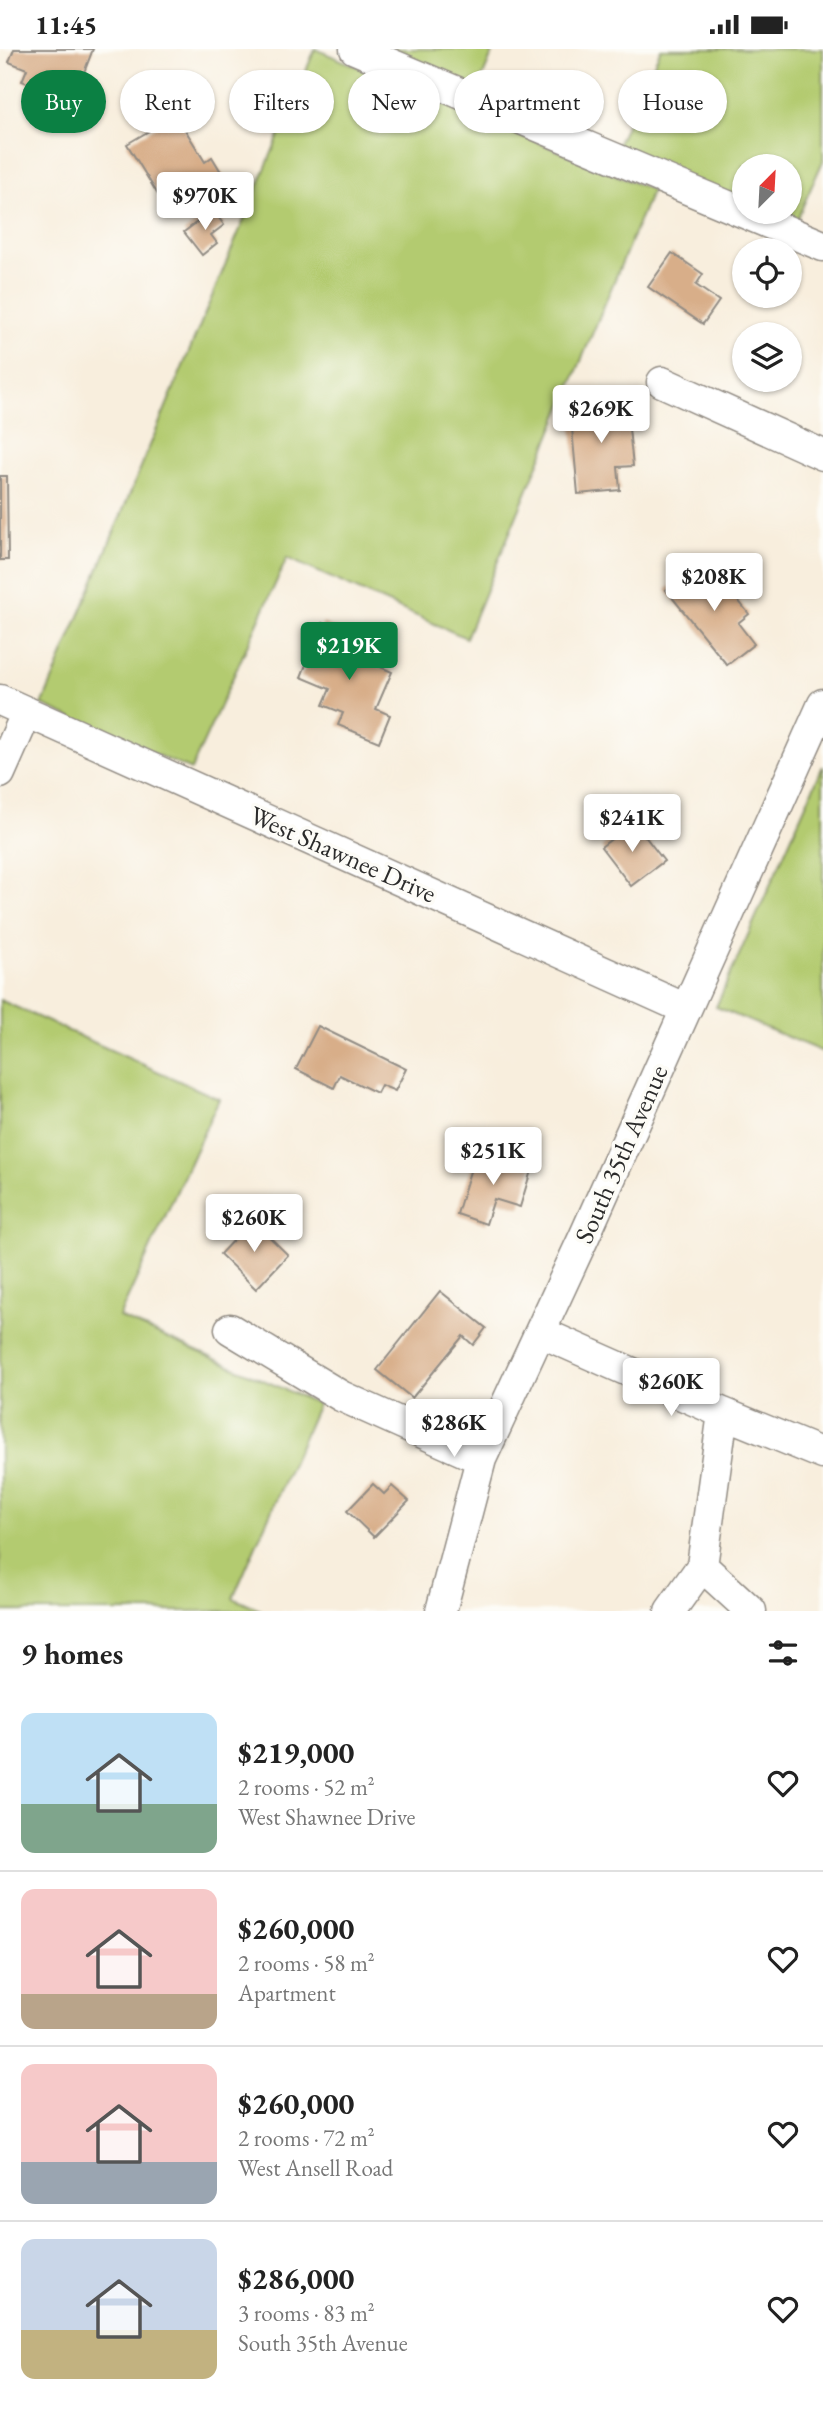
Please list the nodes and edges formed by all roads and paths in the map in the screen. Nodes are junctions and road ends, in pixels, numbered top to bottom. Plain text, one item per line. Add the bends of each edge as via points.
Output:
1 (355, 49) edge
2 (823, 246) edge
3 (662, 382) dead end
4 (823, 455) edge
5 (0, 700) edge
6 (823, 704) edge
7 (27, 712) junction
8 (0, 773) edge
9 (686, 1009) junction
10 (230, 1329) dead end
11 (540, 1332) junction
12 (723, 1413) junction
13 (823, 1454) edge
14 (481, 1459) junction
15 (702, 1566) junction
16 (440, 1611) edge
17 (670, 1611) edge
18 (751, 1611) edge

1 - 2 street
3 - 4 street
5 - 7 street, West Shawnee Drive
6 - 9 street, South 35th Avenue
7 - 8 street
7 - 9 street, West Shawnee Drive
9 - 11 street, South 35th Avenue
10 - 14 street via 341,1397
11 - 12 street
11 - 14 street, South 35th Avenue
12 - 13 street
12 - 15 street
14 - 16 street, South 35th Avenue
15 - 17 street
15 - 18 street

